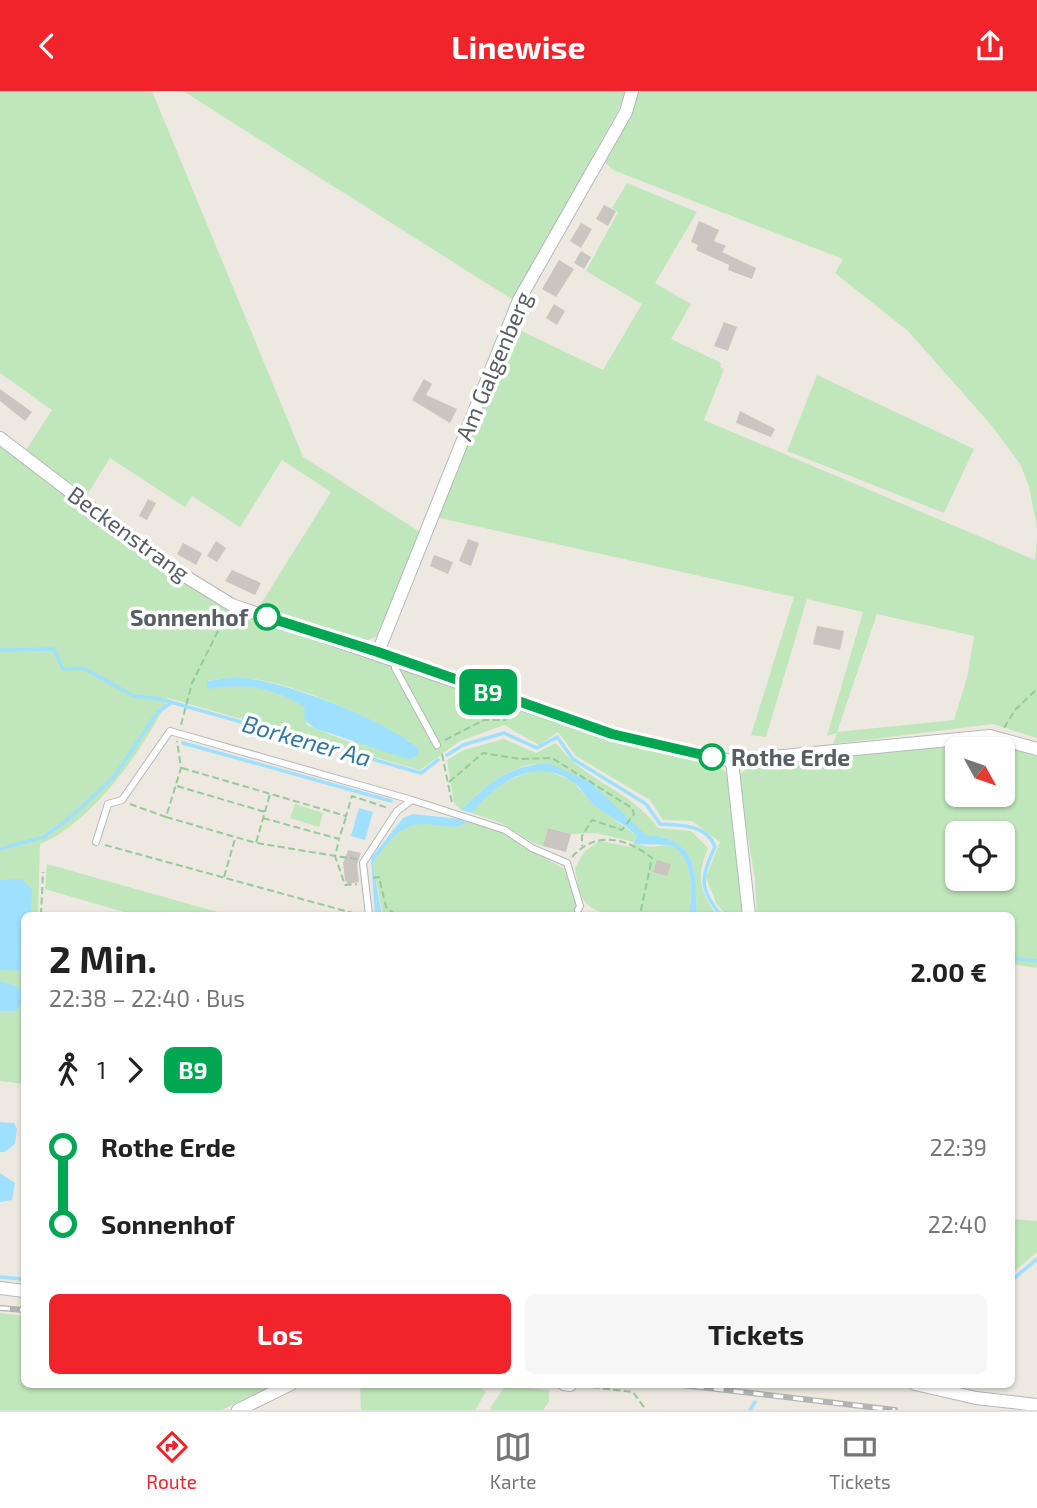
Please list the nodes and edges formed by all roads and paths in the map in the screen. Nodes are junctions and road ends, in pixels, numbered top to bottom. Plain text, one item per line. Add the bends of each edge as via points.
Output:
1 (632, 91) edge
2 (0, 437) edge
3 (232, 605) junction
4 (378, 652) junction
5 (397, 659) junction
6 (1037, 689) edge
7 (506, 720) dead end
8 (177, 734) junction
9 (1000, 737) edge
10 (945, 740) edge
11 (1015, 743) edge
12 (437, 745) junction
13 (1037, 749) edge
14 (732, 761) junction
15 (181, 768) junction
16 (449, 782) junction
17 (176, 786) junction
18 (271, 793) junction
19 (122, 800) junction
20 (412, 800) junction
21 (397, 811) junction
22 (265, 812) junction
23 (456, 813) junction
24 (346, 816) junction
25 (166, 817) junction
26 (263, 818) junction
27 (235, 838) junction
28 (340, 839) junction
29 (96, 842) joint
30 (256, 843) junction
31 (582, 846) junction
32 (335, 856) junction
33 (363, 863) junction
34 (567, 863) junction
35 (43, 872) dead end
36 (376, 877) dead end
37 (224, 878) junction
38 (365, 883) junction
39 (578, 910) dead end
40 (41, 912) edge
41 (350, 912) edge
42 (369, 912) edge
43 (392, 912) edge
44 (641, 912) edge
45 (749, 912) edge
46 (0, 1288) edge
47 (21, 1291) edge
48 (283, 1388) edge
49 (597, 1388) edge
50 (932, 1388) edge
51 (1037, 1405) edge
52 (238, 1410) edge
53 (646, 1410) edge

1 - 4 street, Am Galgenberg via 626,112 519,300
2 - 3 street, Beckenstrang via 162,562
3 - 4 street, Beckenstrang
3 - 8 path via 192,683
4 - 5 street, Beckenstrang
5 - 12 lane via 395,668
5 - 14 street, Beckenstrang via 612,734
6 - 9 path via 1015,710
7 - 12 path via 484,720
8 - 15 path
8 - 19 lane via 170,730
8 - 20 lane
10 - 14 street, Beckenstrang
11 - 13 street, Beckenstrang
12 - 16 path
14 - 45 street
15 - 17 path
15 - 18 path
16 - 23 path
16 - 31 path via 483,753 552,758 632,808 631,823 622,830 592,820
17 - 22 path
17 - 25 path
18 - 22 path
18 - 24 path
19 - 25 path
19 - 29 lane via 108,804
20 - 21 lane
20 - 23 lane
21 - 24 path via 352,796
21 - 33 lane
22 - 26 path
23 - 34 lane via 505,830
24 - 28 path
25 - 27 path
26 - 28 path
26 - 30 path
27 - 30 path
27 - 37 path
28 - 32 path
29 - 37 path
30 - 32 path
31 - 34 path
31 - 44 path via 601,838 620,841 637,846 652,858
32 - 33 path
32 - 38 path via 345,885
33 - 38 lane
34 - 39 lane
35 - 40 path
36 - 43 path via 386,907
37 - 41 path
38 - 42 lane
46 - 47 street
48 - 52 street
49 - 53 path via 633,1392
50 - 51 street

